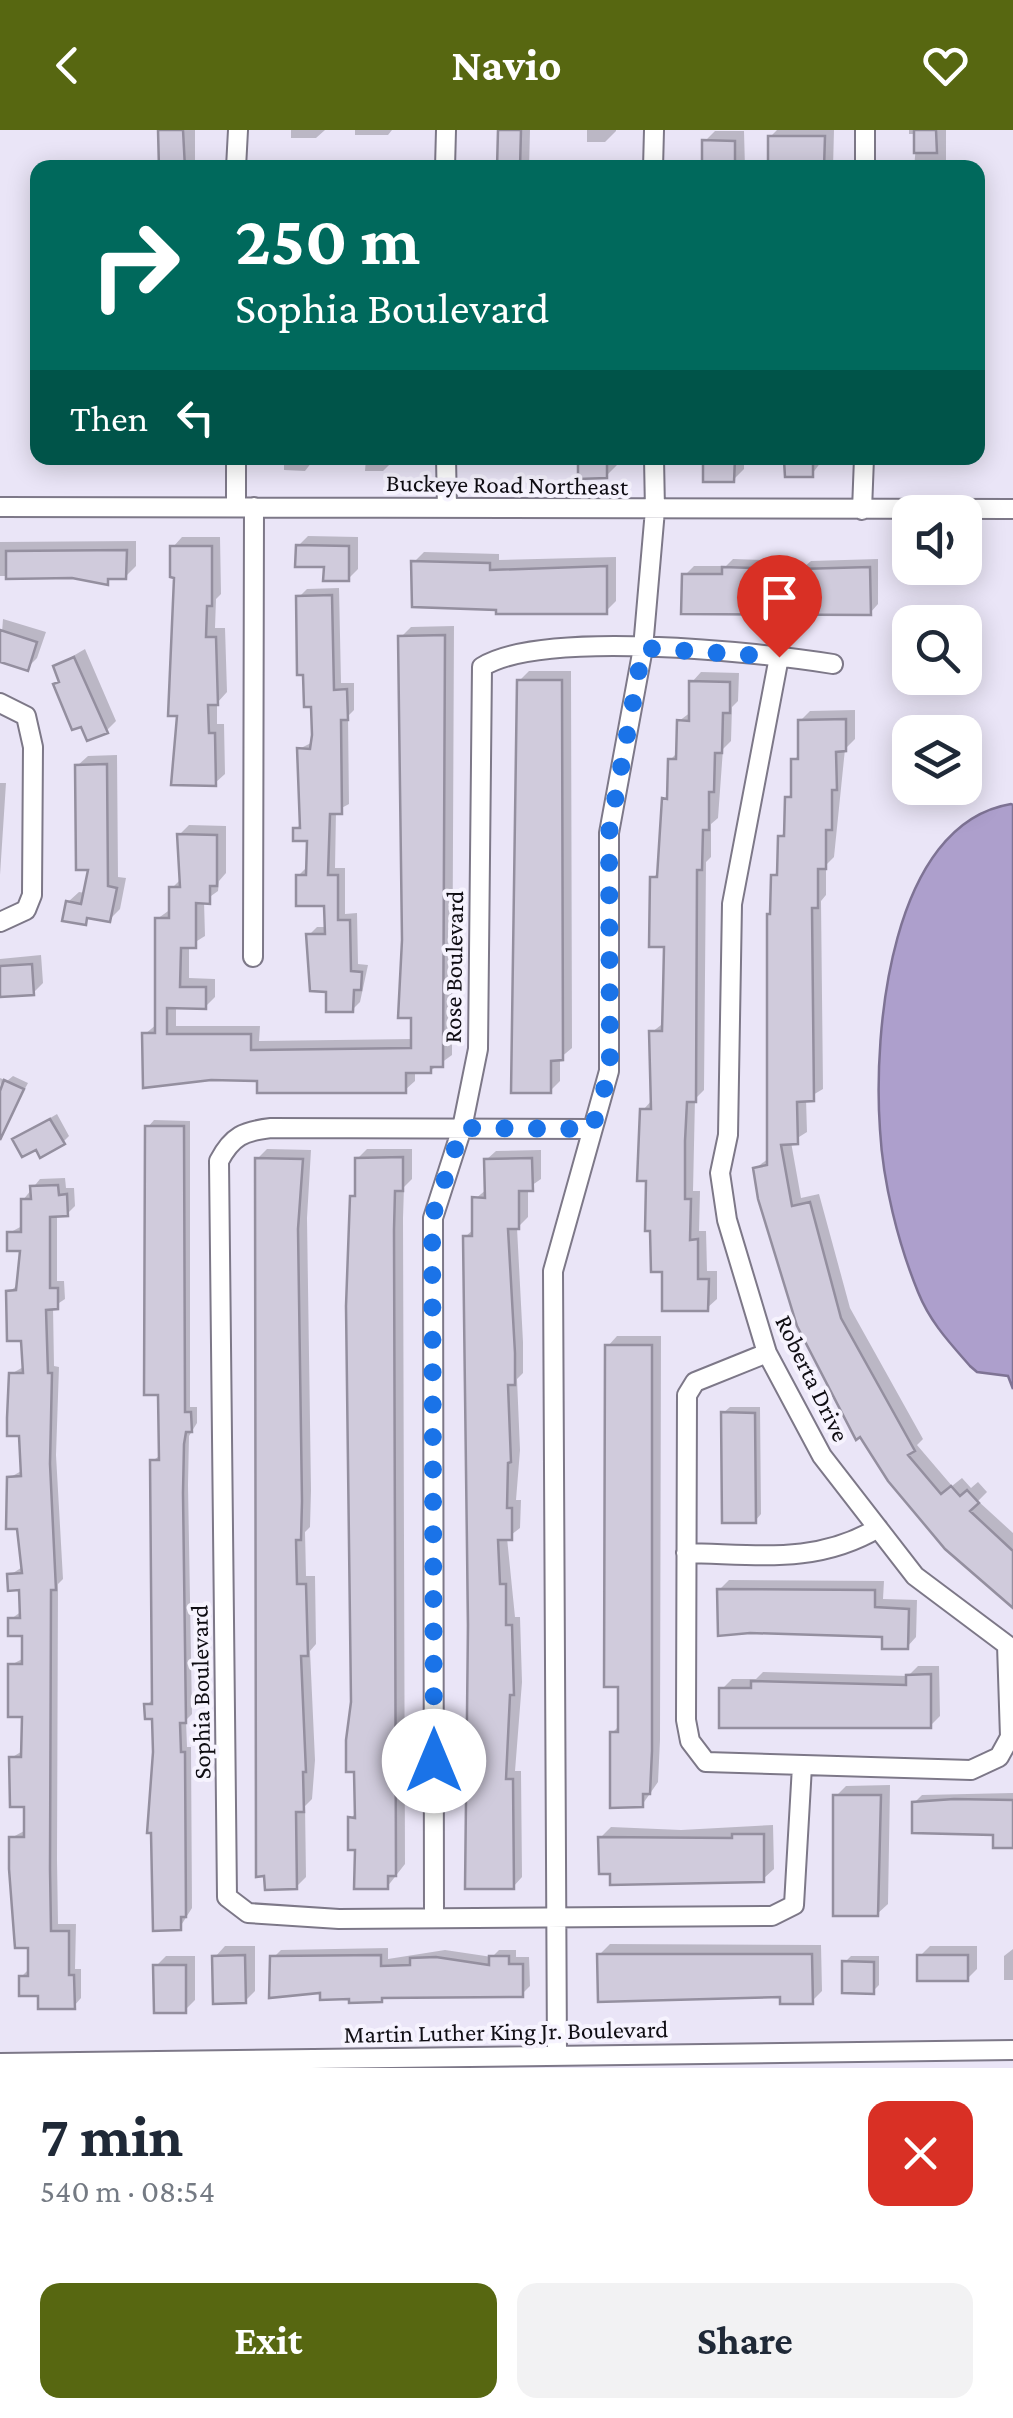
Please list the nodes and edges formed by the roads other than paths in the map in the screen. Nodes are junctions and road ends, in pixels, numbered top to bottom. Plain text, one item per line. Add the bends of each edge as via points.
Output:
1 (238, 130) edge
2 (446, 130) edge
3 (654, 130) edge
4 (865, 130) edge
5 (236, 160) edge
6 (445, 160) edge
7 (654, 160) edge
8 (865, 160) edge
9 (237, 465) edge
10 (446, 465) edge
11 (654, 465) edge
12 (864, 465) edge
13 (0, 507) edge
14 (245, 507) junction
15 (446, 508) junction
16 (1013, 508) edge
17 (655, 510) junction
18 (862, 510) junction
19 (643, 648) junction
20 (779, 657) junction
21 (833, 664) dead end
22 (0, 703) edge
23 (0, 922) edge
24 (254, 957) dead end
25 (594, 1120) junction
26 (462, 1128) junction
27 (767, 1353) junction
28 (878, 1528) junction
29 (686, 1553) junction
30 (802, 1766) junction
31 (434, 1916) junction
32 (557, 1917) junction
33 (1013, 2050) edge
34 (557, 2056) junction
35 (0, 2063) edge

1 - 5 street
2 - 6 street
3 - 7 street
4 - 8 street
9 - 14 street
10 - 15 street
11 - 17 street
12 - 18 street
13 - 14 street, Buckeye Road Northeast
14 - 15 street, Buckeye Road Northeast
14 - 24 street
15 - 17 street, Buckeye Road Northeast
16 - 18 street, Buckeye Road Northeast
17 - 18 street, Buckeye Road Northeast
17 - 19 street
19 - 20 street, Rose Boulevard
19 - 25 street via 609,833 610,1070
19 - 26 street, Rose Boulevard via 542,649 500,656 482,668 478,1049
20 - 21 street, Rose Boulevard
20 - 27 street, Roberta Drive via 732,904 728,1135 720,1173 726,1220
22 - 23 street via 26,716 33,785 32,895 26,910
25 - 26 street, Sophia Boulevard
25 - 32 street via 553,1271
26 - 31 street, Rose Boulevard via 432,1218
26 - 31 street, Sophia Boulevard via 246,1131 220,1161 227,1897 248,1913
27 - 28 street, Roberta Drive via 822,1456
27 - 29 street via 695,1382 688,1395
28 - 29 street via 818,1554
28 - 30 street, Roberta Drive via 915,1576 1008,1645 1010,1736 999,1758 971,1770
29 - 30 street, Roberta Drive via 690,1741 706,1762
30 - 32 street, Sophia Boulevard via 794,1906 772,1916
31 - 32 street, Sophia Boulevard
32 - 34 street
33 - 34 street, Martin Luther King Jr. Boulevard
34 - 35 street, Martin Luther King Jr. Boulevard

